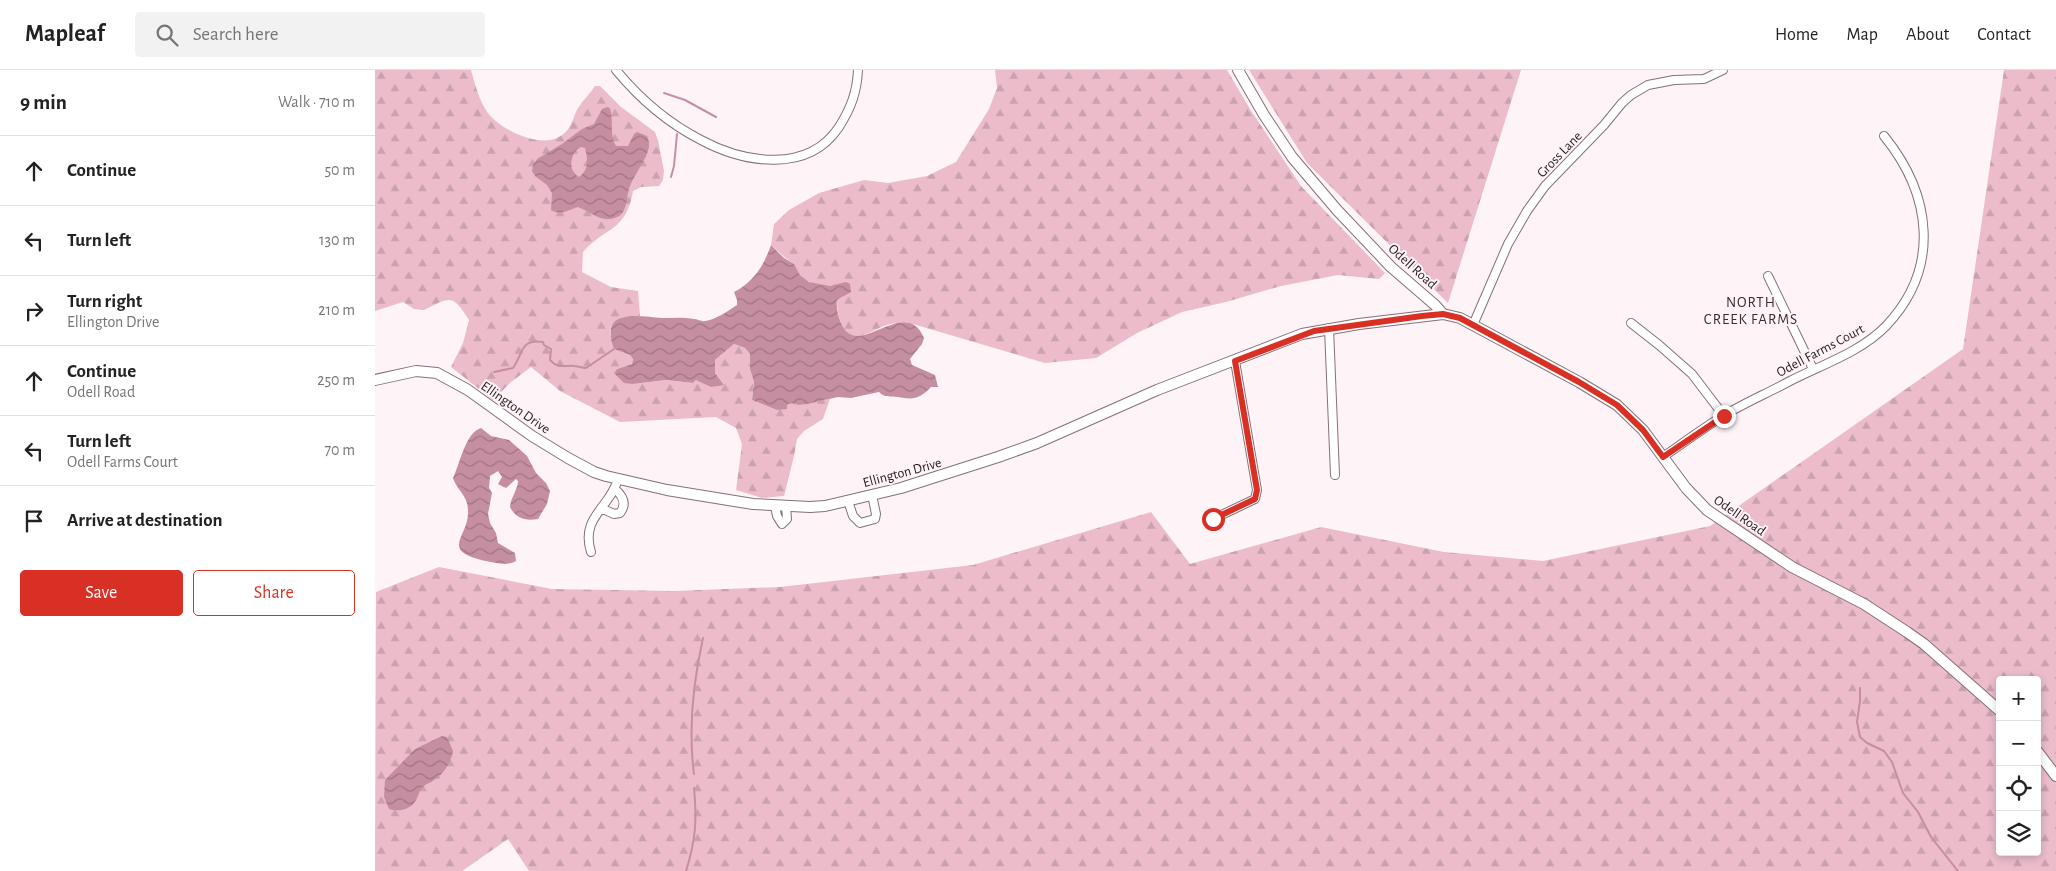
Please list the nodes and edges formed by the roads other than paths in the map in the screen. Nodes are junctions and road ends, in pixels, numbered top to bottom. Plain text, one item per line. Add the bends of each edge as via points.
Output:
1 (616, 70) edge
2 (859, 70) edge
3 (1238, 70) edge
4 (1723, 70) edge
5 (1884, 136) dead end
6 (1768, 276) dead end
7 (1443, 314) junction
8 (1631, 324) dead end
9 (1473, 325) junction
10 (1329, 328) junction
11 (1235, 361) junction
12 (1813, 369) junction
13 (375, 380) edge
14 (1724, 416) junction
15 (1663, 457) junction
16 (1335, 475) dead end
17 (617, 484) junction
18 (872, 495) junction
19 (848, 501) junction
20 (775, 506) junction
21 (786, 506) junction
22 (601, 508) junction
23 (1213, 519) dead end
24 (591, 552) dead end
25 (1996, 707) edge
26 (2041, 756) edge
27 (2056, 776) edge

1 - 2 street via 651,106 701,140 749,157 780,160 791,160 812,152 827,142 853,103
3 - 7 street, Odell Road via 1276,134 1311,182 1391,267
4 - 9 street, Gross Lane via 1704,79 1648,85 1622,103 1545,186 1527,211 1508,244
5 - 12 street, Odell Farms Court via 1906,168 1922,213 1924,243 1919,270 1909,293 1885,327
6 - 12 street
7 - 9 street, Odell Road
7 - 10 street, Ellington Drive
8 - 14 street via 1692,374
9 - 15 street, Odell Road via 1617,405 1643,430
10 - 11 street, Ellington Drive via 1302,334
10 - 16 street
11 - 18 street, Ellington Drive via 1157,390 1029,446 923,483
11 - 23 street via 1257,496
12 - 14 street, Odell Farms Court
13 - 17 street, Ellington Drive via 416,371 437,373 468,390 532,436
14 - 15 street, Odell Farms Court
15 - 25 street, Odell Road via 1699,503 1720,520 1792,567 1864,604 1907,632
17 - 20 street, Ellington Drive
17 - 22 street
17 - 22 street via 623,500 622,510 614,514
18 - 19 street, Ellington Drive
18 - 19 street via 875,519 865,523 855,520
19 - 21 street, Ellington Drive via 825,506
20 - 21 street, Ellington Drive
20 - 21 street via 782,524 787,519
22 - 24 street via 589,530
26 - 27 street

